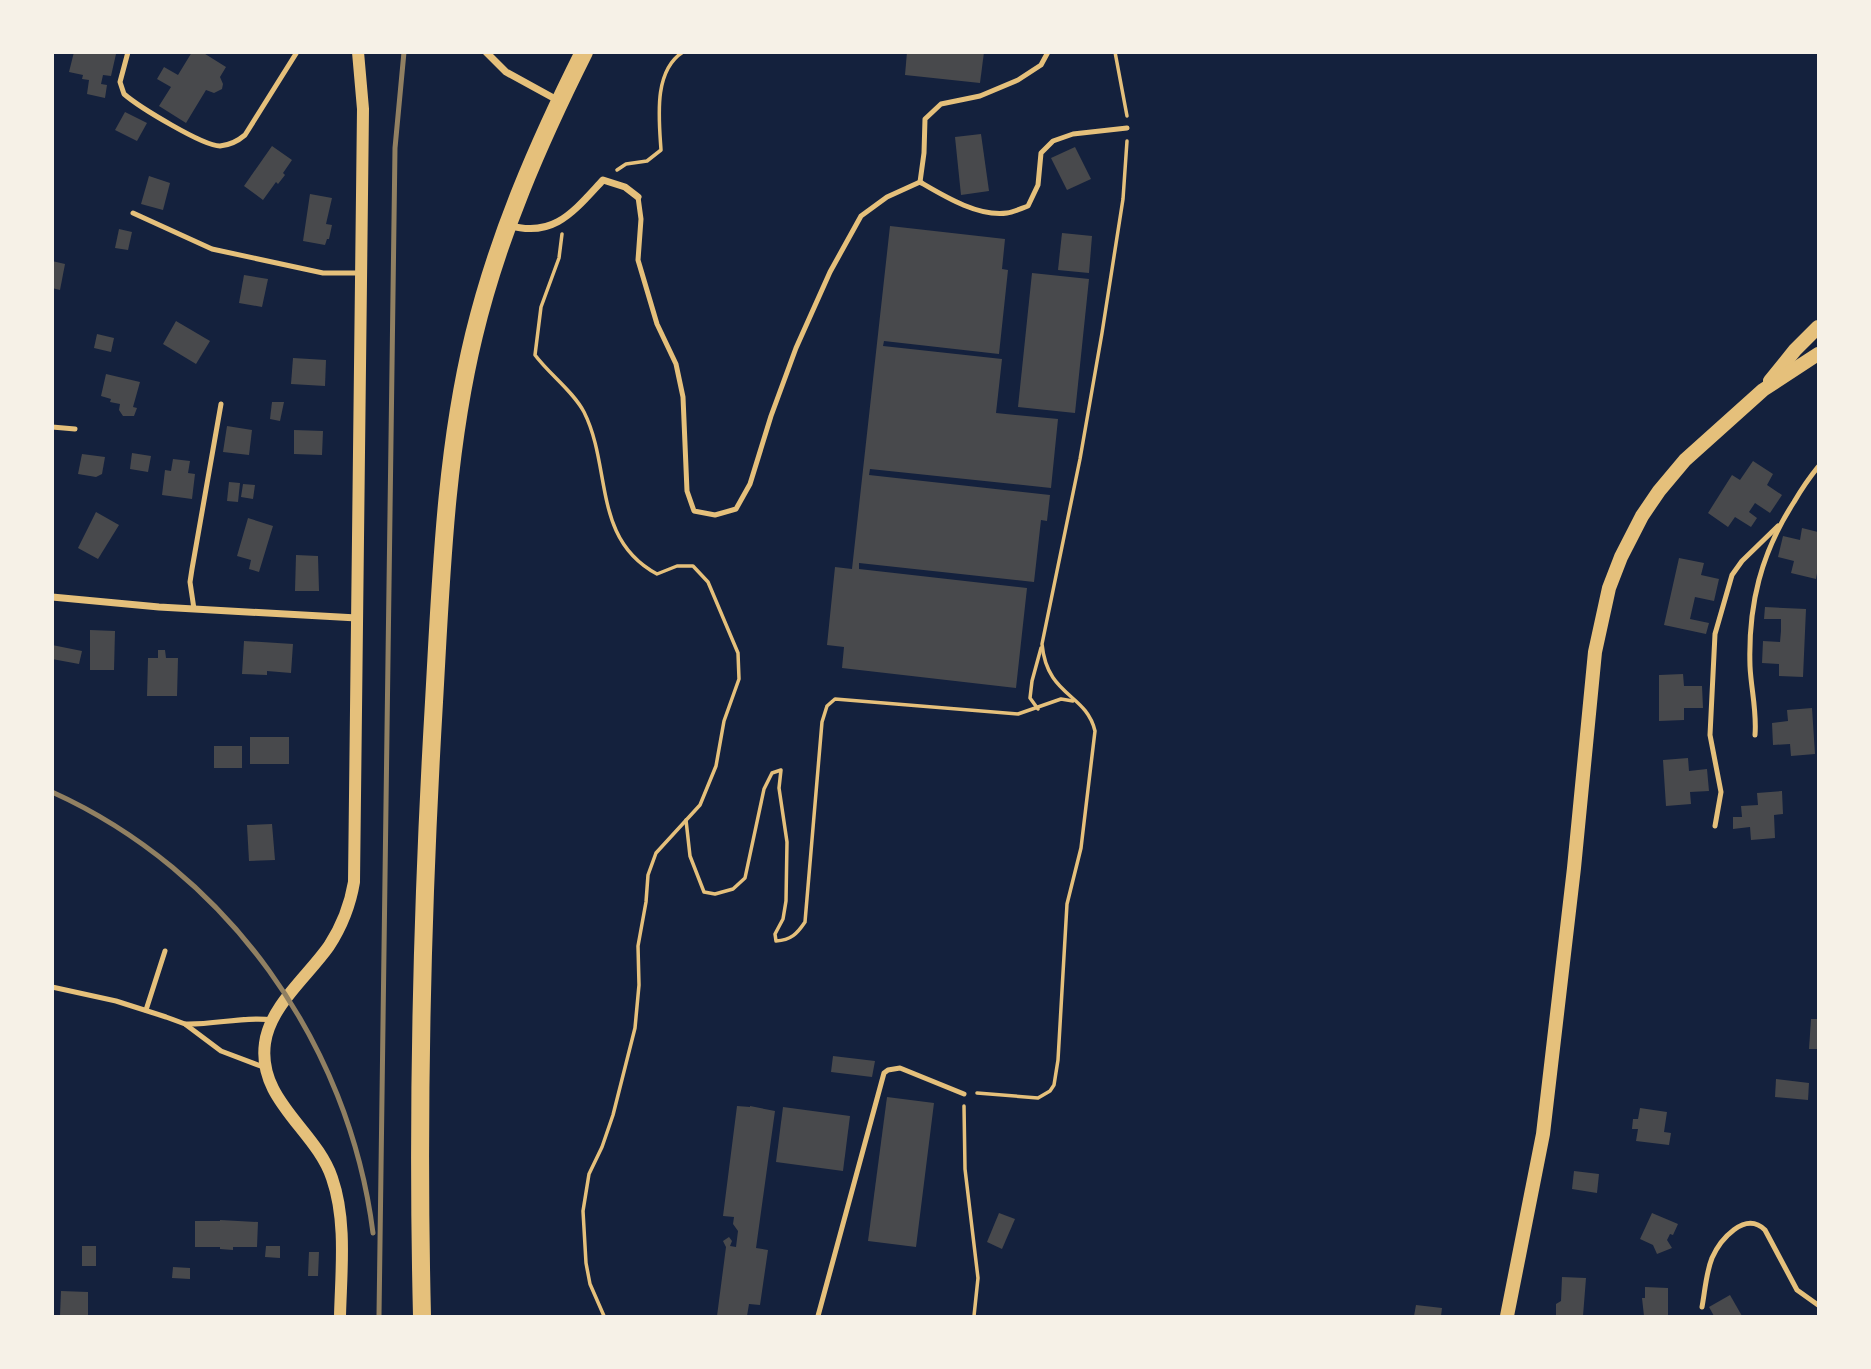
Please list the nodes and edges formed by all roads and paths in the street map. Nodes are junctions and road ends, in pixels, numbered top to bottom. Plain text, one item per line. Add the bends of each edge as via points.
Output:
1 (128, 52) edge
2 (297, 52) edge
3 (358, 52) edge
4 (486, 52) edge
5 (584, 52) edge
6 (683, 52) edge
7 (1048, 52) edge
8 (1115, 52) edge
9 (559, 102) junction
10 (1128, 128) junction
11 (603, 180) junction
12 (920, 182) junction
13 (638, 197) joint
14 (133, 213) dead end
15 (564, 218) junction
16 (507, 225) junction
17 (361, 273) junction
18 (1818, 327) edge
19 (1818, 354) edge
20 (1763, 390) junction
21 (221, 404) dead end
22 (52, 427) edge
23 (75, 429) dead end
24 (1818, 467) edge
25 (1778, 526) junction
26 (52, 597) edge
27 (194, 609) junction
28 (357, 618) junction
29 (1042, 644) junction
30 (1075, 701) junction
31 (1038, 709) junction
32 (1755, 735) dead end
33 (686, 819) junction
34 (1715, 826) dead end
35 (165, 951) dead end
36 (52, 987) edge
37 (146, 1010) junction
38 (272, 1020) junction
39 (185, 1024) junction
40 (266, 1069) junction
41 (964, 1094) junction
42 (1818, 1305) edge
43 (1702, 1307) dead end
44 (819, 1316) edge
45 (340, 1317) edge
46 (422, 1317) edge
47 (604, 1317) edge
48 (974, 1317) edge
49 (1507, 1317) edge

1 - 2 lane via 120,82 124,94 201,141 219,146 245,135
3 - 17 street via 363,109
4 - 9 street via 506,72
5 - 9 main road
6 - 11 path via 674,58 661,89 661,150 647,161 626,164
7 - 12 lane via 1041,65 1018,80 980,96 941,104 925,119
8 - 10 path
9 - 16 main road
10 - 12 lane via 1073,134 1054,141 1041,153 1038,185 1028,206 1006,213 975,209
10 - 29 path via 1123,199 1102,333
11 - 13 street
11 - 15 street
12 - 13 lane via 861,216 796,348 750,484 736,509 715,515 694,511 687,491 683,397 676,364 657,324 638,260
14 - 17 lane via 212,249 323,273
15 - 16 street via 542,229
15 - 33 path via 559,258 541,307 535,355 583,411 610,516 625,549 657,573 693,566 708,582 738,653 739,679 724,721 716,766 700,805
16 - 46 main road via 466,374 446,529 426,881 420,1124
17 - 28 street
18 - 20 main road
19 - 20 main road
20 - 49 main road via 1690,454 1658,491 1627,543 1606,596 1595,652 1543,1134
21 - 27 lane via 190,582
22 - 23 lane
24 - 25 lane
25 - 32 lane via 1765,557 1752,621
25 - 34 lane via 1732,575 1715,634 1710,735 1721,792
26 - 27 street
27 - 28 street
28 - 38 street via 354,882 337,934
29 - 30 path via 1047,670
29 - 31 path via 1030,698
30 - 31 path via 1061,699
30 - 41 path via 1093,722 1095,740 1081,848 1066,904 1056,1078 1050,1091 1038,1098
31 - 33 path via 1018,714 835,699 827,706 805,922 797,934 785,940 776,941 775,934 786,901 787,842 780,770 772,773 764,789 745,878 733,889 704,892 690,856
33 - 47 path via 656,853 648,875 638,946 635,1028 613,1115 589,1174 583,1211 586,1263
35 - 37 lane
36 - 37 lane
37 - 39 lane
38 - 39 lane
38 - 40 street via 264,1044
39 - 40 lane via 221,1051
40 - 45 street via 274,1094 319,1150 333,1179 341,1223
41 - 44 lane via 900,1069 884,1073
41 - 48 path via 966,1181 978,1278
42 - 43 lane via 1797,1290 1765,1230 1751,1223 1731,1232 1717,1250 1709,1266

